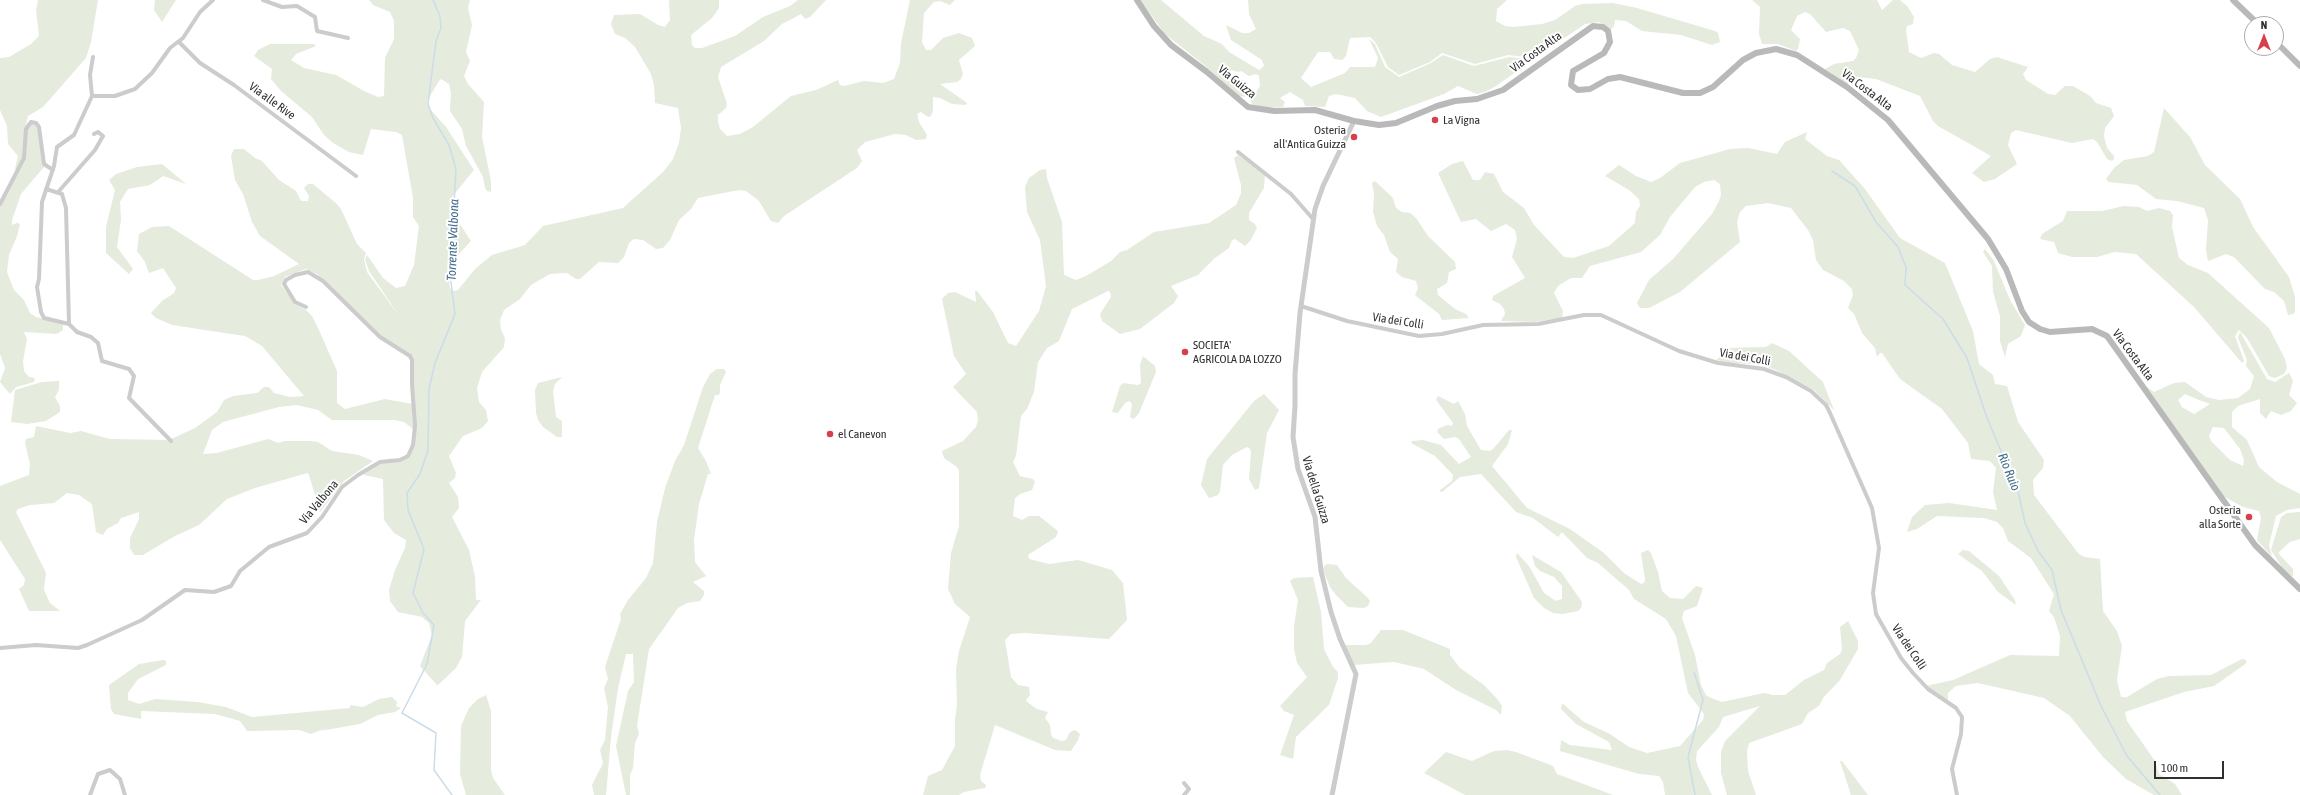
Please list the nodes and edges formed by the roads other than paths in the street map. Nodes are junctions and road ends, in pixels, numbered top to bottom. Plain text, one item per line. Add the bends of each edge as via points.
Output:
1 (213, 0) edge
2 (263, 0) edge
3 (1137, 0) edge
4 (2233, 0) edge
5 (2250, 16) edge
6 (348, 38) dead end
7 (179, 42) junction
8 (2284, 50) edge
9 (93, 57) dead end
10 (2300, 66) edge
11 (92, 96) junction
12 (1354, 121) junction
13 (94, 134) dead end
14 (1238, 152) dead end
15 (53, 170) junction
16 (356, 176) dead end
17 (46, 189) junction
18 (59, 191) junction
19 (0, 204) edge
20 (1313, 219) junction
21 (1301, 306) junction
22 (306, 307) dead end
23 (69, 324) junction
24 (171, 441) dead end
25 (2300, 589) edge
26 (0, 648) edge
27 (1184, 782) dead end
28 (90, 795) edge
29 (125, 795) edge
30 (1184, 795) edge
31 (1332, 795) edge
32 (1957, 795) edge

1 - 7 street via 200,12
2 - 6 street via 282,7 297,6 315,17 317,31
3 - 12 main road, Via Guizza via 1170,45 1248,107 1274,111 1315,110
4 - 5 main road
7 - 11 street via 170,48 152,73 135,89 115,96
7 - 16 street, Via alle Rive via 200,64
8 - 10 main road
9 - 11 street via 90,75
11 - 15 street via 74,135 57,147
12 - 20 street, Via della Guizza via 1323,186
12 - 25 main road, Via Costa Alta via 1379,125 1396,123 1446,103 1477,99 1503,90 1593,26 1603,27 1608,31 1610,42 1604,53 1572,71 1571,85 1578,90 1590,89 1608,79 1620,77 1683,94 1700,93 1713,87 1743,60 1756,53 1776,49 1796,55 1847,86 1888,120 1988,239 2006,269 2022,311 2029,322 2050,332 2092,329 2107,336 2255,545
13 - 18 street via 102,134 101,142
14 - 20 street via 1291,194
15 - 17 street
15 - 19 street via 44,164 39,127 31,122 26,129 24,158
17 - 18 street
17 - 23 street via 42,202 39,279 36,288 44,318
18 - 23 street via 63,196 67,216
20 - 21 street, Via della Guizza
21 - 31 street, Via della Guizza via 1295,374 1293,446 1298,470 1316,522 1321,571 1331,612 1356,674
21 - 32 street, Via dei Colli via 1348,321 1420,336 1442,334 1483,324 1538,324 1584,315 1601,315 1680,351 1718,363 1764,369 1786,377 1811,391 1826,405 1872,508 1879,548 1873,593 1876,614 1901,658 1913,673 1928,689 1956,708 1962,717 1961,734 1952,769
22 - 26 street, Via Valbona via 295,302 284,284 295,275 308,272 323,281 380,337 410,356 415,426 413,445 408,456 400,460 380,462 358,475 342,488 322,517 307,533 269,547 240,571 231,586 214,592 185,590 142,620 78,648 36,645
23 - 24 street via 77,332 91,337 98,343 102,361 129,369 134,376 129,398
27 - 30 street via 1189,789
28 - 29 street via 98,774 110,770 120,779

